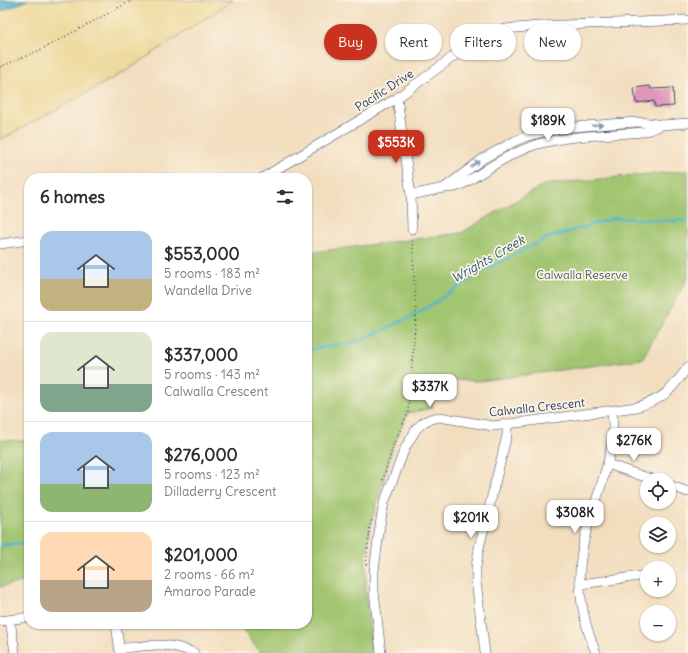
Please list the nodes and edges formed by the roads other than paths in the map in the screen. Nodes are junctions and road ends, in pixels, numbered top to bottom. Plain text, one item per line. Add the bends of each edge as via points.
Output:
1 (688, 20) edge
2 (397, 98) junction
3 (688, 123) edge
4 (270, 173) edge
5 (411, 194) junction
6 (412, 229) road end
7 (24, 241) edge
8 (0, 244) edge
9 (688, 367) edge
10 (612, 411) junction
11 (507, 424) junction
12 (607, 464) junction
13 (640, 475) edge
14 (676, 488) edge
15 (688, 492) edge
16 (640, 576) edge
17 (581, 584) junction
18 (24, 618) edge
19 (5, 620) edge
20 (117, 629) edge
21 (120, 651) edge
22 (15, 653) edge
23 (194, 653) edge
24 (381, 653) edge
25 (485, 653) edge
26 (596, 653) edge

1 - 2 street, Pacific Drive via 505,29 468,46
2 - 4 street, Pacific Drive
2 - 5 street
3 - 5 street via 662,125 628,122 574,127 527,136 484,158 444,188
5 - 6 street
7 - 8 street
9 - 10 street, Calwalla Crescent via 660,399 638,407
10 - 11 street, Calwalla Crescent
10 - 12 street via 614,438
11 - 24 street, Calwalla Crescent via 485,425 439,417 424,422 411,438 384,503 377,548 374,591
11 - 25 street via 507,435 476,567
12 - 13 street
12 - 17 street via 582,550
14 - 15 street
16 - 17 street
17 - 26 street via 584,615
18 - 19 street
19 - 22 street
20 - 21 street
21 - 23 street via 170,645

